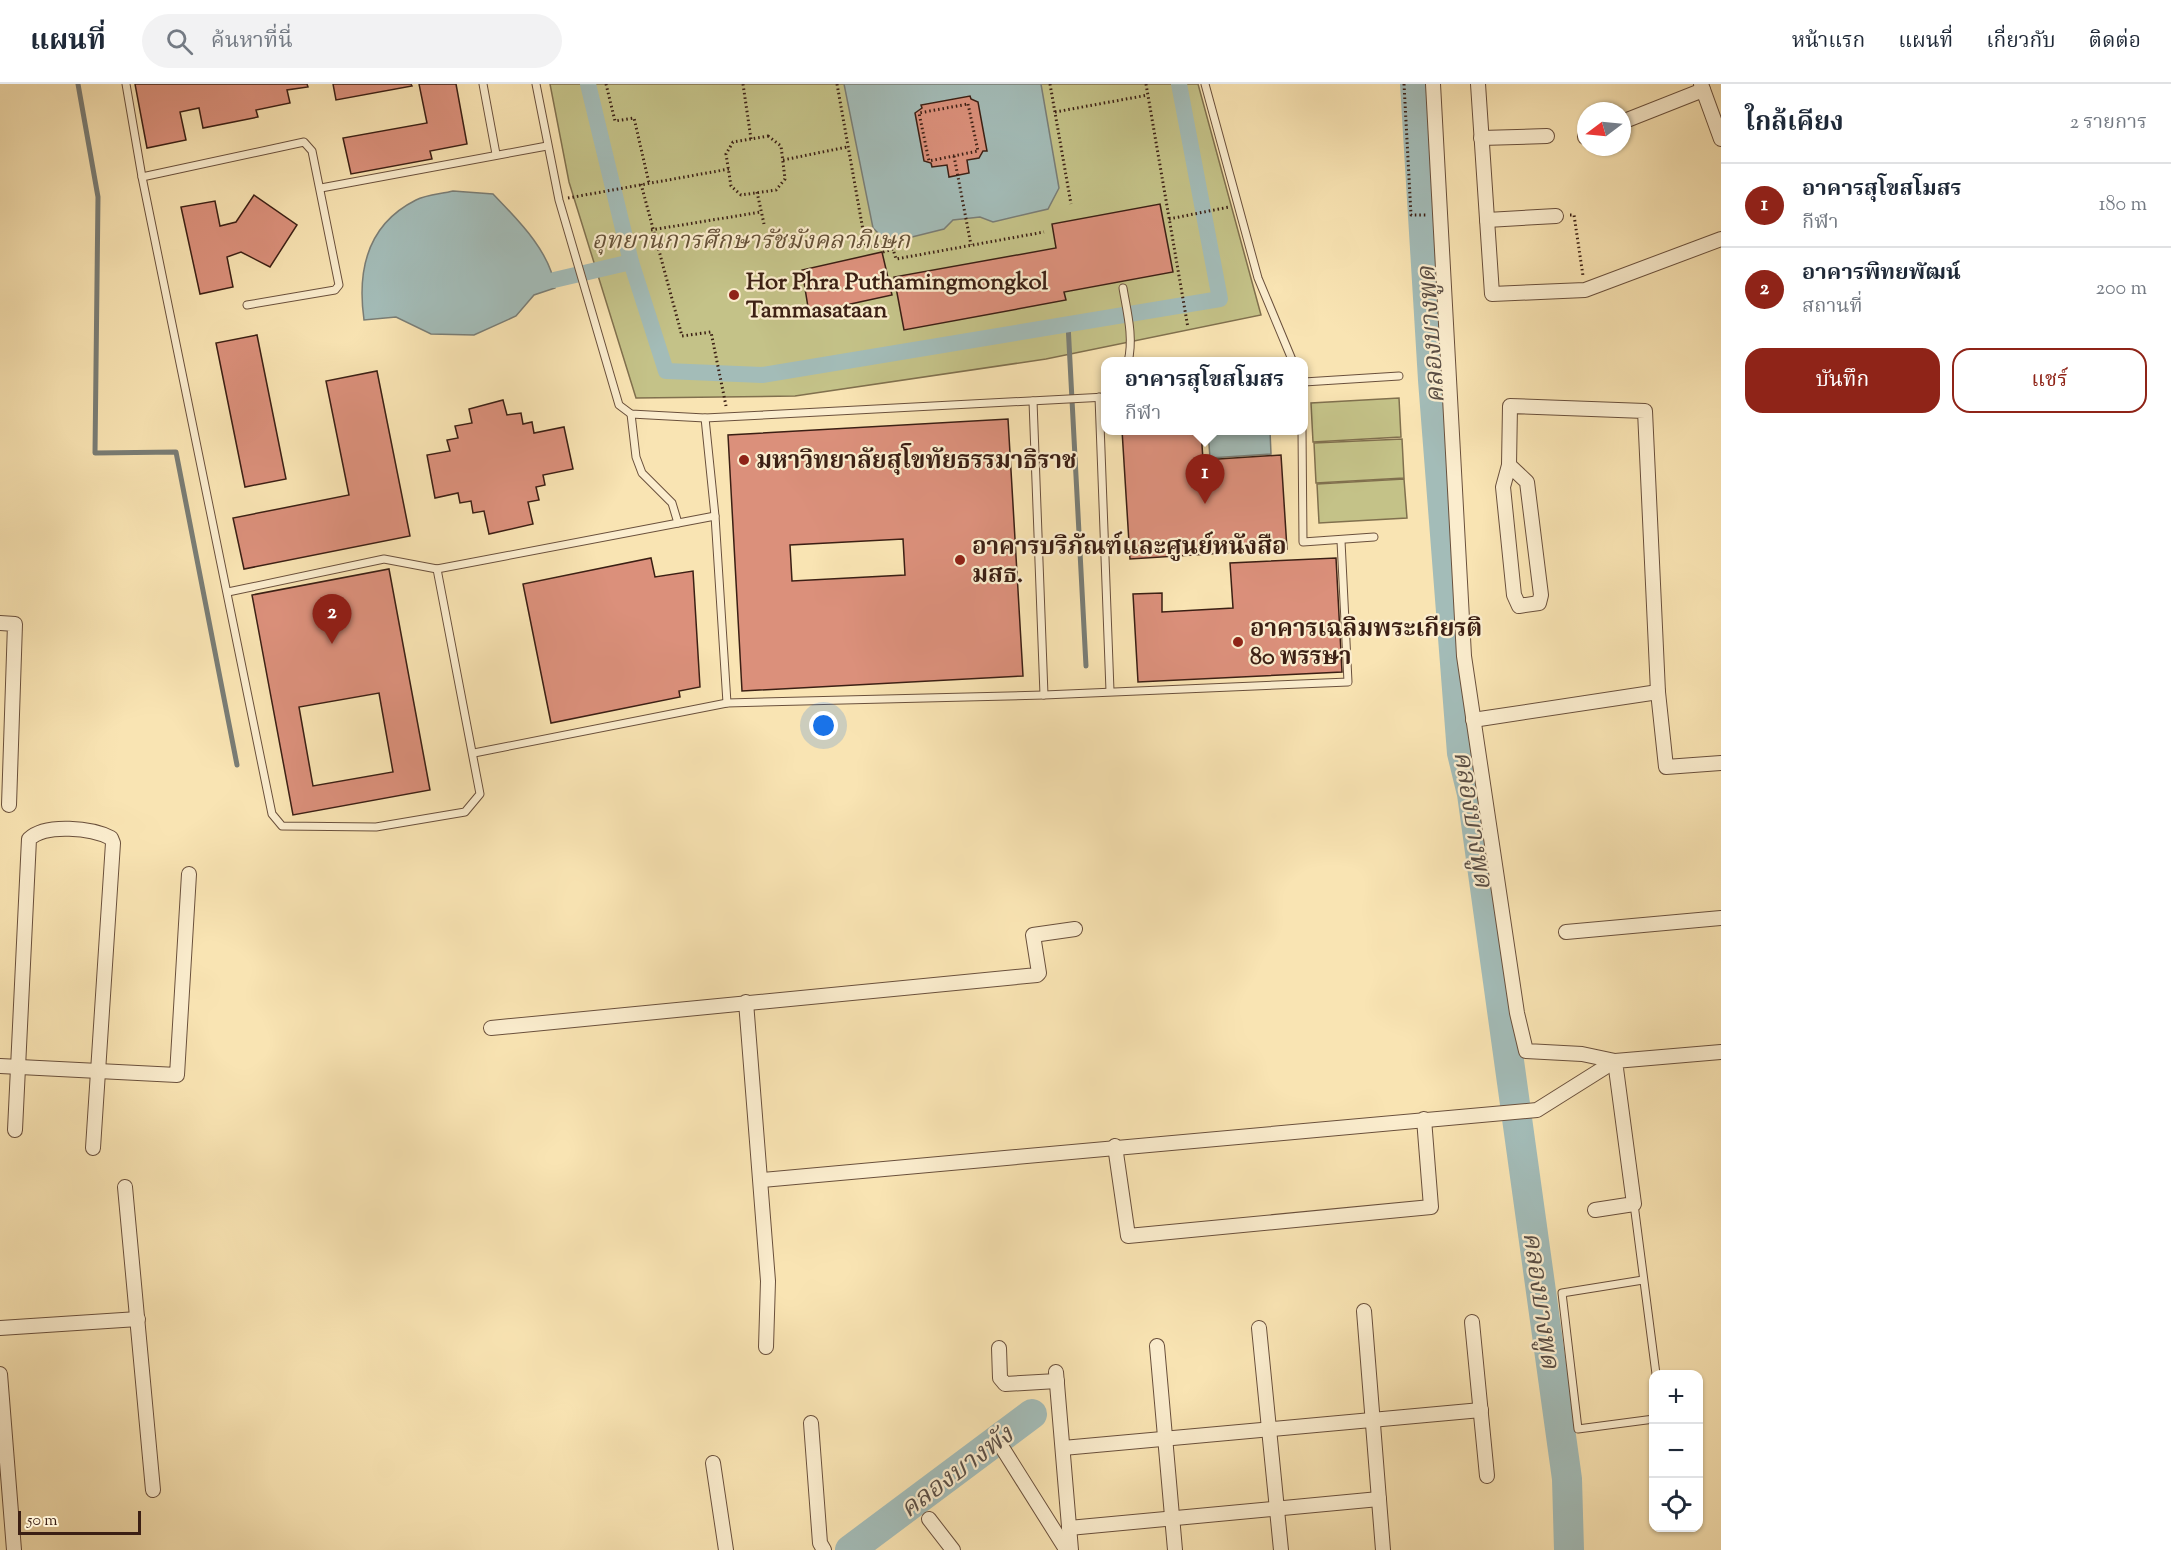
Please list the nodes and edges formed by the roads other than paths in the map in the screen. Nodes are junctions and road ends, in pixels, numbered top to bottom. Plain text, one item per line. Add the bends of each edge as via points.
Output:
1 (126, 84) edge
2 (483, 84) edge
3 (536, 84) edge
4 (1205, 84) edge
5 (1433, 84) edge
6 (1478, 84) edge
7 (1702, 87) edge
8 (1631, 118) edge
9 (1546, 136) dead end
10 (1482, 138) junction
11 (1721, 139) edge
12 (547, 146) junction
13 (496, 154) junction
14 (142, 177) junction
15 (321, 188) junction
16 (1556, 216) road end
17 (1487, 220) junction
18 (1721, 239) edge
19 (1123, 288) dead end
20 (247, 305) dead end
21 (1129, 357) edge
22 (1291, 357) edge
23 (1399, 376) dead end
24 (1308, 382) edge
25 (1101, 397) edge
26 (1033, 401) junction
27 (631, 414) junction
28 (705, 418) junction
29 (1103, 435) edge
30 (1302, 435) edge
31 (1509, 465) junction
32 (715, 516) junction
33 (678, 524) junction
34 (1374, 537) dead end
35 (1341, 541) junction
36 (437, 569) junction
37 (228, 592) junction
38 (0, 623) edge
39 (1110, 691) junction
40 (1658, 692) junction
41 (1044, 695) junction
42 (727, 703) junction
43 (1473, 720) junction
44 (474, 753) junction
45 (1721, 763) edge
46 (9, 805) dead end
47 (189, 873) dead end
48 (1721, 918) edge
49 (1075, 928) dead end
50 (1566, 932) dead end
51 (746, 1002) junction
52 (491, 1028) dead end
53 (1721, 1052) edge
54 (1615, 1061) junction
55 (0, 1066) edge
56 (18, 1068) junction
57 (96, 1072) junction
58 (1424, 1119) junction
59 (15, 1130) dead end
60 (1115, 1146) junction
61 (93, 1148) dead end
62 (762, 1180) junction
63 (125, 1187) dead end
64 (1634, 1204) junction
65 (1595, 1210) dead end
66 (1643, 1280) junction
67 (1364, 1311) dead end
68 (138, 1319) junction
69 (1472, 1322) dead end
70 (0, 1328) edge
71 (1259, 1328) dead end
72 (1157, 1346) dead end
73 (766, 1347) dead end
74 (999, 1348) dead end
75 (1655, 1370) edge
76 (0, 1374) edge
77 (1481, 1410) junction
78 (1372, 1420) junction
79 (1649, 1420) edge
80 (811, 1423) dead end
81 (1269, 1429) junction
82 (1165, 1439) junction
83 (1063, 1448) junction
84 (1003, 1449) dead end
85 (713, 1463) dead end
86 (1487, 1476) dead end
87 (153, 1490) dead end
88 (1379, 1499) junction
89 (1277, 1508) junction
90 (1172, 1518) junction
91 (929, 1519) dead end
92 (1067, 1543) edge
93 (14, 1550) edge
94 (726, 1550) edge
95 (824, 1550) edge
96 (953, 1550) edge
97 (1175, 1550) edge
98 (1281, 1550) edge
99 (1383, 1550) edge

1 - 14 lane
2 - 13 lane
3 - 12 lane
4 - 22 lane via 1258,278
5 - 43 street via 1457,554
6 - 10 street
7 - 8 street
7 - 11 street
9 - 10 street
10 - 17 street
12 - 13 lane
12 - 27 lane via 619,405
13 - 15 lane
14 - 15 lane via 304,142 312,151
14 - 37 lane
15 - 20 lane via 339,285 335,290
16 - 17 street
17 - 18 street via 1492,294 1585,290
19 - 21 lane via 1129,320
23 - 24 lane
25 - 26 lane
26 - 28 lane
26 - 41 lane
27 - 28 lane
27 - 33 lane via 642,473 672,503
28 - 32 lane
29 - 39 lane
30 - 35 lane via 1303,542
31 - 31 street via 1527,482 1541,595 1539,603 1528,607 1519,606 1514,595 1503,487
31 - 40 street via 1510,406 1645,411
32 - 33 lane
32 - 42 lane
33 - 36 lane
34 - 35 lane
35 - 39 lane via 1348,682
36 - 37 lane via 384,560
36 - 44 lane
37 - 44 lane via 272,813 282,826 376,827 465,812 480,794
38 - 46 street via 15,624
39 - 41 lane
40 - 43 street
40 - 45 street via 1666,767
41 - 42 lane
42 - 44 lane
43 - 54 street via 1526,1051 1582,1054
47 - 57 street via 177,1075
48 - 50 street
49 - 51 street via 1033,935 1039,973 1036,975
51 - 52 street
51 - 62 street
53 - 54 street
54 - 58 street via 1537,1110
54 - 64 street
55 - 56 street
56 - 57 street
56 - 57 street via 29,839 38,832 76,830 103,834 113,843
56 - 59 street
57 - 61 street
58 - 60 street
58 - 60 street via 1431,1207 1128,1236
60 - 62 street
62 - 73 street via 768,1281
63 - 68 street
64 - 65 street
64 - 66 lane
66 - 75 lane
66 - 79 lane via 1562,1293 1578,1429
67 - 78 street
68 - 70 street
68 - 87 street
69 - 77 street
71 - 81 street
72 - 82 street
74 - 83 street via 1000,1378 1005,1384 1056,1377
76 - 93 street
77 - 78 street
77 - 86 street
78 - 81 street
78 - 88 street
80 - 95 street via 820,1543
81 - 82 street
81 - 89 street
82 - 83 street
82 - 90 street
83 - 92 street
84 - 92 street
85 - 94 street
88 - 89 street
88 - 99 street
89 - 90 street
89 - 98 street
90 - 92 street
90 - 97 street
91 - 96 street

